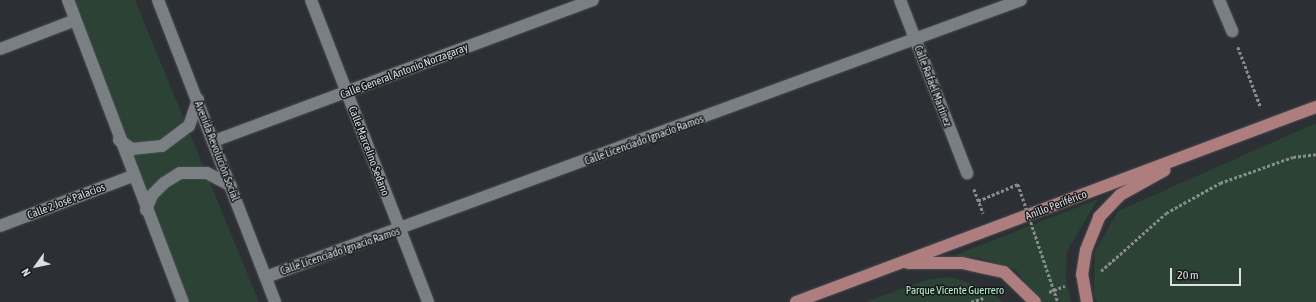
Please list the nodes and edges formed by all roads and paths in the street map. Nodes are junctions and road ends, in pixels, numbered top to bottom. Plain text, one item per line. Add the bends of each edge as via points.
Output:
1 (68, 0) edge
2 (311, 0) edge
3 (593, 0) edge
4 (900, 0) edge
5 (1021, 0) edge
6 (1219, 0) edge
7 (160, 1) edge
8 (73, 21) junction
9 (1232, 31) joint
10 (916, 39) junction
11 (0, 49) edge
12 (346, 93) junction
13 (198, 100) junction
14 (1316, 107) edge
15 (1267, 125) junction
16 (119, 140) junction
17 (214, 141) junction
18 (1207, 148) junction
19 (1316, 154) edge
20 (966, 173) dead end
21 (132, 176) junction
22 (231, 186) junction
23 (978, 201) dead end
24 (146, 210) junction
25 (0, 226) edge
26 (399, 231) junction
27 (898, 264) junction
28 (266, 277) junction
29 (1083, 280) junction
30 (983, 298) dead end
31 (1034, 300) edge
32 (183, 302) edge
33 (275, 302) edge
34 (428, 302) edge
35 (796, 302) edge
36 (971, 302) edge
37 (1058, 302) edge
38 (1087, 302) edge

1 - 8 street
2 - 12 street, Calle Marcelino Sedano
3 - 12 street, Calle General Antonio Norzagaray
4 - 10 street, Calle Rafaél Martínez
5 - 10 street, Calle Licenciado Ignacio Ramos
6 - 9 street
7 - 13 street, Avenida Revolución Social
8 - 11 street
8 - 16 street
9 - 15 path
10 - 20 street, Calle Rafaél Martínez
10 - 26 street, Calle Licenciado Ignacio Ramos
12 - 17 street, Calle General Antonio Norzagaray
12 - 26 street, Calle Marcelino Sedano
13 - 16 street via 189,126 162,146 132,149
13 - 17 street, Avenida Revolución Social
14 - 15 main road, Anillo Periférico
15 - 18 main road, Anillo Periférico
16 - 21 street
17 - 22 street, Avenida Revolución Social
18 - 27 main road, Anillo Periférico
18 - 29 main road via 1120,195 1099,218 1086,250
19 - 29 path via 1293,157 1220,183 1166,213 1105,269
21 - 24 street
21 - 25 street, Calle 2 José Palacios
22 - 24 street via 207,173 180,173 164,183 152,195
22 - 28 street, Avenida Revolución Social
23 - 37 path, bridge via 1018,184
24 - 32 street
26 - 28 street, Calle Licenciado Ignacio Ramos
26 - 34 street, Calle Marcelino Sedano
27 - 31 main road via 962,263 1004,272
27 - 35 main road, Anillo Periférico
28 - 33 street, Avenida Revolución Social
29 - 31 path
29 - 38 main road
30 - 36 path

